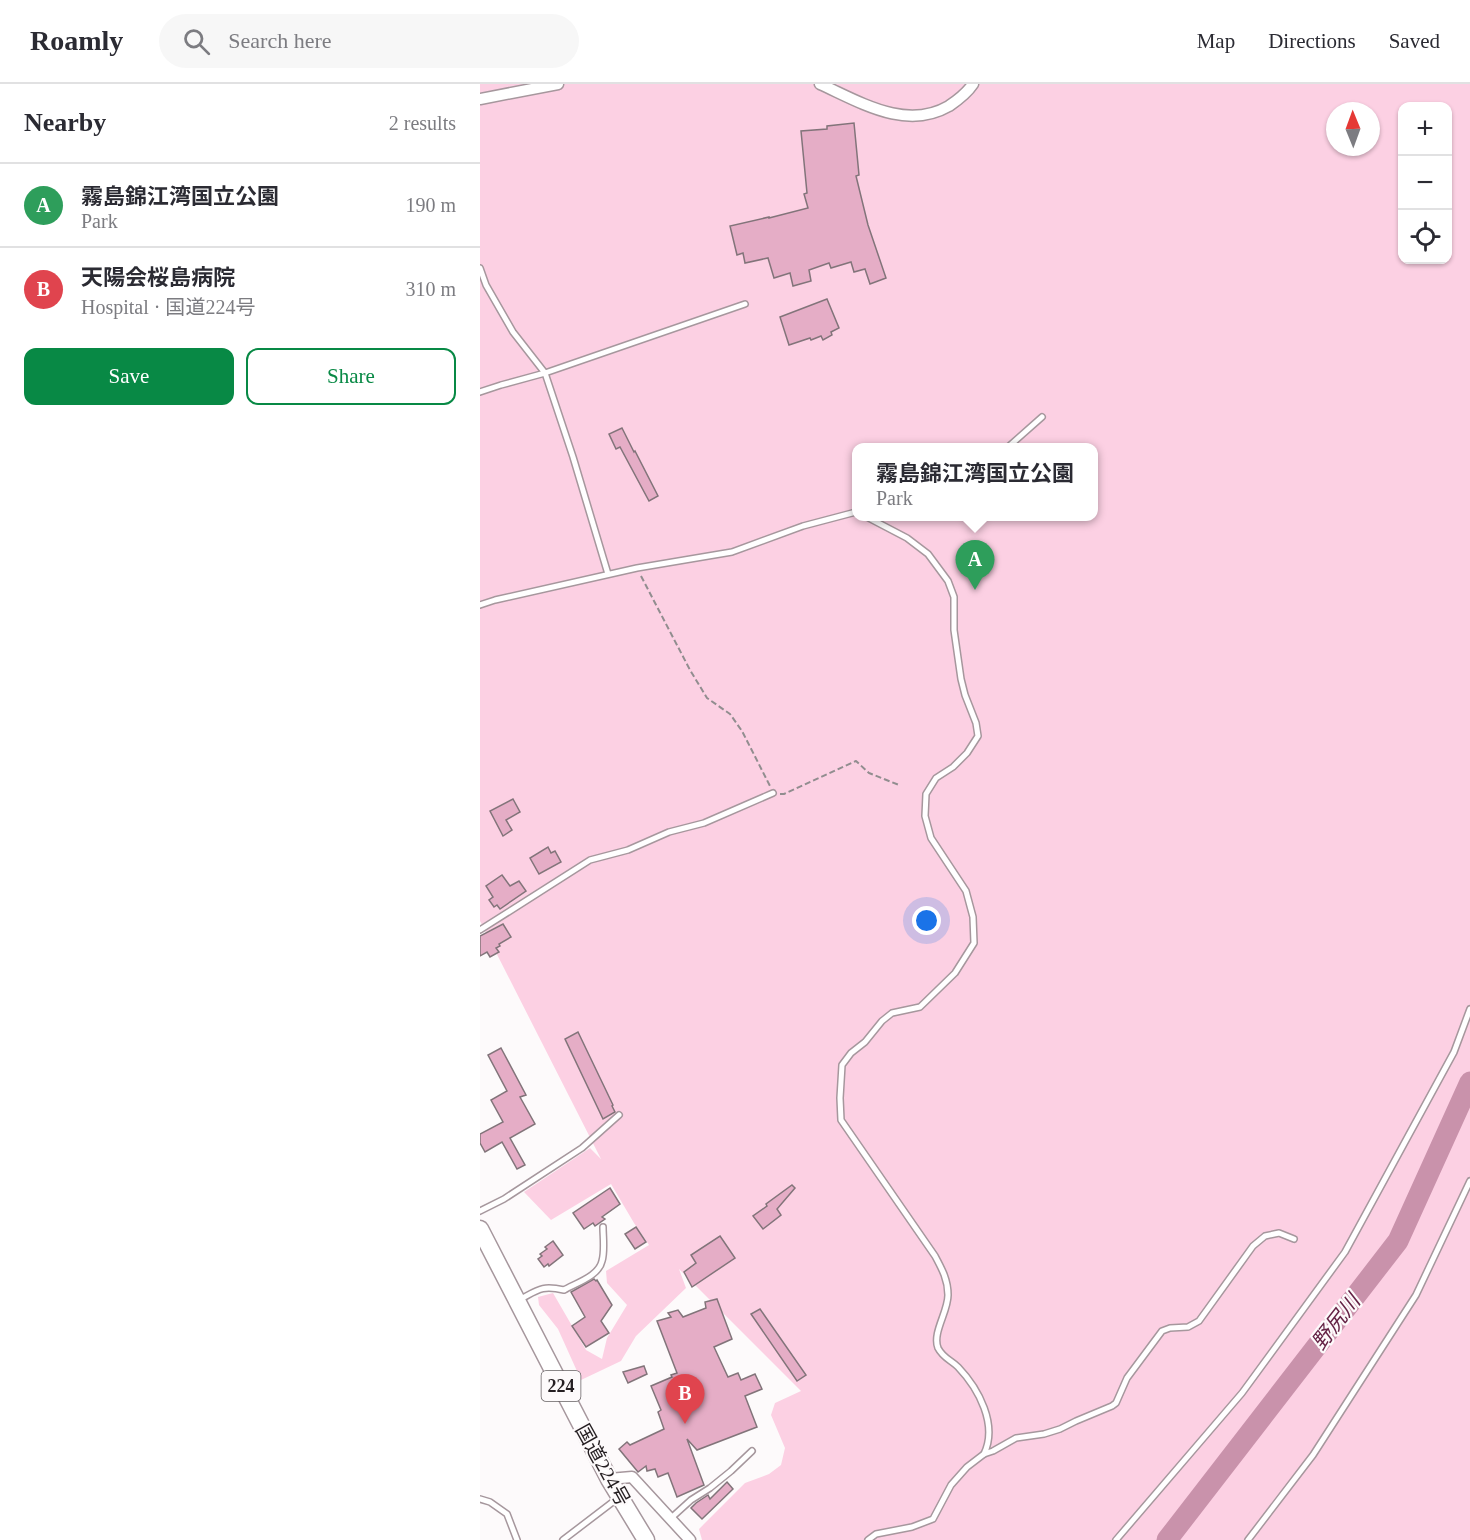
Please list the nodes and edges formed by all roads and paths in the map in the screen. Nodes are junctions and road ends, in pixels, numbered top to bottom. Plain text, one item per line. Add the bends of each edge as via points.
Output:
1 (558, 84) edge
2 (820, 84) edge
3 (973, 84) edge
4 (480, 99) edge
5 (480, 268) edge
6 (745, 304) dead end
7 (545, 373) junction
8 (480, 392) edge
9 (1042, 417) dead end
10 (1012, 443) edge
11 (852, 513) edge
12 (875, 521) edge
13 (637, 568) junction
14 (608, 574) junction
15 (480, 606) edge
16 (899, 785) dead end
17 (773, 793) junction
18 (480, 930) edge
19 (1470, 1009) edge
20 (619, 1115) dead end
21 (1470, 1181) edge
22 (480, 1211) edge
23 (603, 1227) dead end
24 (480, 1229) edge
25 (1294, 1239) dead end
26 (517, 1301) junction
27 (752, 1451) dead end
28 (984, 1454) junction
29 (609, 1479) junction
30 (619, 1497) junction
31 (480, 1499) edge
32 (670, 1519) junction
33 (517, 1540) edge
34 (563, 1540) edge
35 (646, 1540) edge
36 (690, 1540) edge
37 (868, 1540) edge
38 (1116, 1540) edge
39 (1248, 1540) edge

1 - 4 street
2 - 3 street via 878,109 912,117 946,108
5 - 7 lane via 513,332
6 - 7 lane
7 - 8 lane
7 - 14 lane
9 - 10 lane
11 - 13 lane via 732,552
12 - 28 lane via 928,554 948,581 954,597 954,630 962,679 978,736 953,767 936,778 926,794 925,816 931,838 966,891 974,917 974,943 955,973 920,1007 892,1013 851,1053 842,1065 841,1120 935,1256 946,1278 948,1295 937,1346 965,1376 983,1404 989,1443
13 - 14 lane
13 - 17 path via 690,670 707,698 730,714 742,731
14 - 15 lane
16 - 17 path via 869,773 856,761 784,794
17 - 18 lane via 704,823 590,860
19 - 38 lane via 1454,1052 1345,1252 1242,1393
20 - 22 lane via 582,1148
21 - 39 lane via 1416,1295 1313,1455
23 - 26 lane via 603,1257 597,1271 564,1290 542,1288
24 - 26 highway, 国道224号 / 224
25 - 28 lane via 1279,1233 1265,1236 1253,1246 1198,1321 1188,1327 1162,1331 1127,1378 1112,1406 1060,1429 1016,1438
26 - 29 highway, 国道224号 / 224
27 - 32 lane
28 - 37 lane via 951,1485 933,1520 876,1534
29 - 30 highway, 国道224号 / 224
29 - 32 street via 632,1477
30 - 34 lane
30 - 35 highway, 国道224号 / 224
31 - 33 lane via 507,1514
32 - 36 street

